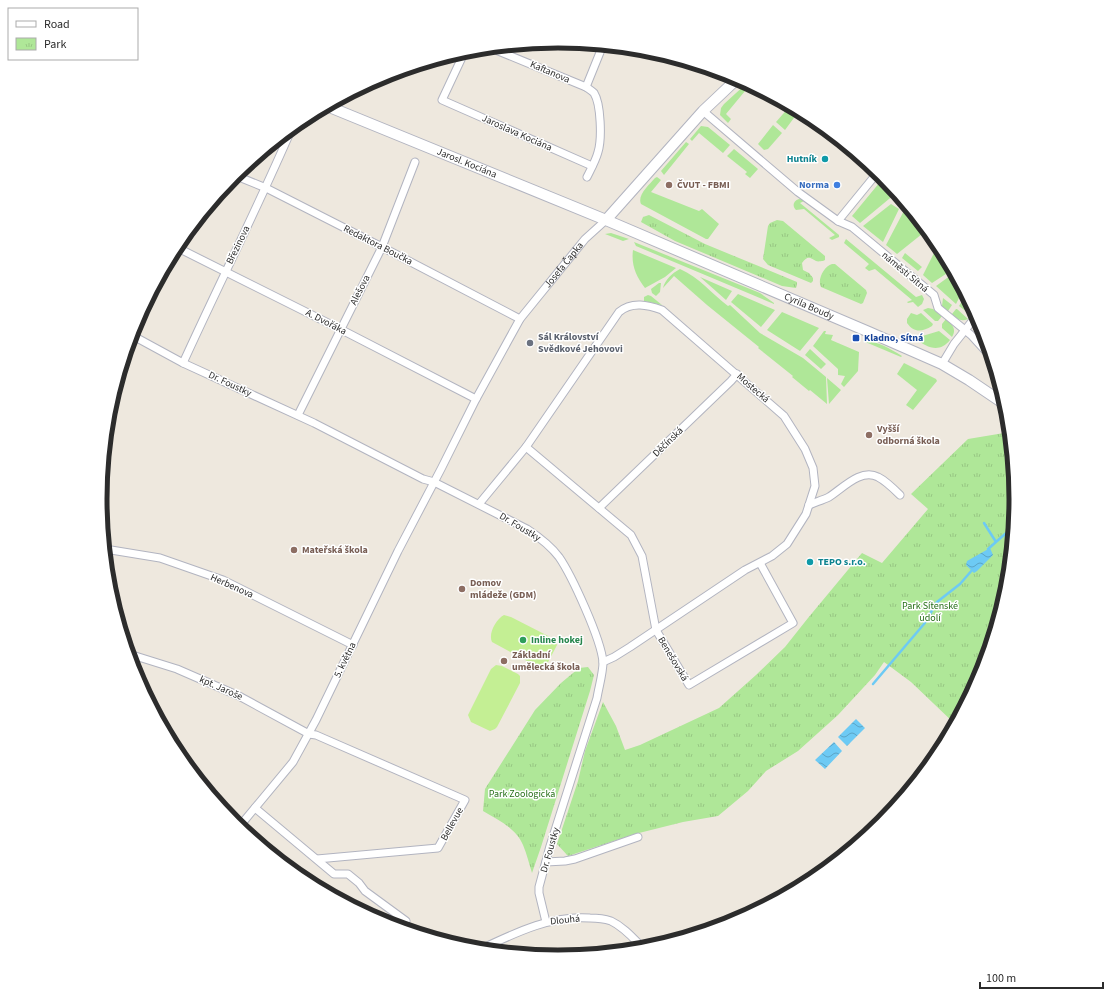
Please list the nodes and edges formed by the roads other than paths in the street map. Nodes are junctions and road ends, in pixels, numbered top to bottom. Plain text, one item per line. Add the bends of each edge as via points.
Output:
1 (601, 50) edge
2 (500, 52) edge
3 (461, 59) edge
4 (733, 83) edge
5 (586, 87) junction
6 (333, 108) edge
7 (703, 111) junction
8 (288, 138) edge
9 (415, 162) dead end
10 (592, 166) junction
11 (587, 177) dead end
12 (874, 177) edge
13 (241, 178) edge
14 (266, 188) junction
15 (606, 220) junction
16 (838, 221) junction
17 (382, 247) junction
18 (181, 251) edge
19 (225, 272) junction
20 (520, 319) junction
21 (972, 321) edge
22 (340, 329) junction
23 (965, 330) junction
24 (137, 338) edge
25 (983, 349) edge
26 (183, 362) junction
27 (942, 364) junction
28 (737, 374) junction
29 (476, 399) junction
30 (998, 399) edge
31 (298, 415) junction
32 (526, 447) junction
33 (434, 482) junction
34 (900, 494) dead end
35 (479, 504) junction
36 (809, 505) junction
37 (599, 508) junction
38 (110, 550) edge
39 (760, 562) junction
40 (656, 630) junction
41 (352, 645) junction
42 (135, 656) edge
43 (603, 662) junction
44 (309, 734) junction
45 (255, 808) junction
46 (243, 822) edge
47 (638, 837) dead end
48 (317, 859) junction
49 (546, 862) junction
50 (406, 921) dead end
51 (546, 922) junction
52 (638, 942) edge
53 (491, 945) edge

1 - 5 street
2 - 5 street, Kaftanova
3 - 10 street, Jaroslava Kociána via 442,100
4 - 7 street, Josefa Čapka
5 - 10 street via 593,92 599,114 600,142
6 - 15 street, Jarosl. Kociána
7 - 15 street, Josefa Čapka
7 - 16 street, náměstí Sítná via 747,145 798,192
8 - 14 street, Březinova
9 - 17 street, Alešova
10 - 11 street
12 - 16 street
13 - 14 street, Redaktora Boučka
14 - 17 street, Redaktora Boučka
14 - 19 street, Březinova
15 - 20 street, Josefa Čapka via 585,239
15 - 27 street, Cyrila Boudy
16 - 23 street, náměstí Sítná via 852,227 934,295 938,308
17 - 20 street, Redaktora Boučka
17 - 22 street, Alešova
18 - 19 street, A. Dvořáka
19 - 22 street, A. Dvořáka
19 - 26 street, Březinova
20 - 29 street, Josefa Čapka
21 - 23 street
22 - 29 street, A. Dvořáka
22 - 31 street, Alešova
23 - 25 street, náměstí Sítná
23 - 27 street
24 - 26 street, Dr. Foustky
26 - 31 street, Dr. Foustky
27 - 30 street, Cyrila Boudy
28 - 32 street, Mostecká via 662,310 646,305 630,305 618,312
28 - 36 street, Mostecká via 784,416 798,437 813,468 815,486
28 - 37 street, Děčínská
29 - 33 street, Josefa Čapka
31 - 33 street, Dr. Foustky via 423,479
32 - 35 street, Mostecká
32 - 37 street, Benešovská
33 - 35 street, Dr. Foustky
33 - 41 street, 5. května
34 - 36 street via 878,477 865,475
35 - 43 street, Dr. Foustky via 527,528 545,542 558,557 591,624
36 - 39 street, Mostecká via 786,544
37 - 40 street, Benešovská via 631,535 642,556
38 - 41 street, Herbenova via 160,558 223,580
39 - 40 street, Mostecká
39 - 40 street, Benešovská via 793,623 689,685
40 - 43 street, Mostecká
41 - 44 street, 5. května
42 - 44 street, kpt. Jaroše via 177,669 239,696
43 - 49 street, Dr. Foustky via 597,698
44 - 45 street, 5. května via 294,762
44 - 48 street, Bellevue via 465,800 438,848
45 - 46 street, 5. května
45 - 48 street
47 - 49 street via 576,859
48 - 50 street via 334,874 348,874
49 - 51 street, Dr. Foustky via 539,894
51 - 52 street, Dlouhá via 577,917 610,921
51 - 53 street, Dlouhá

